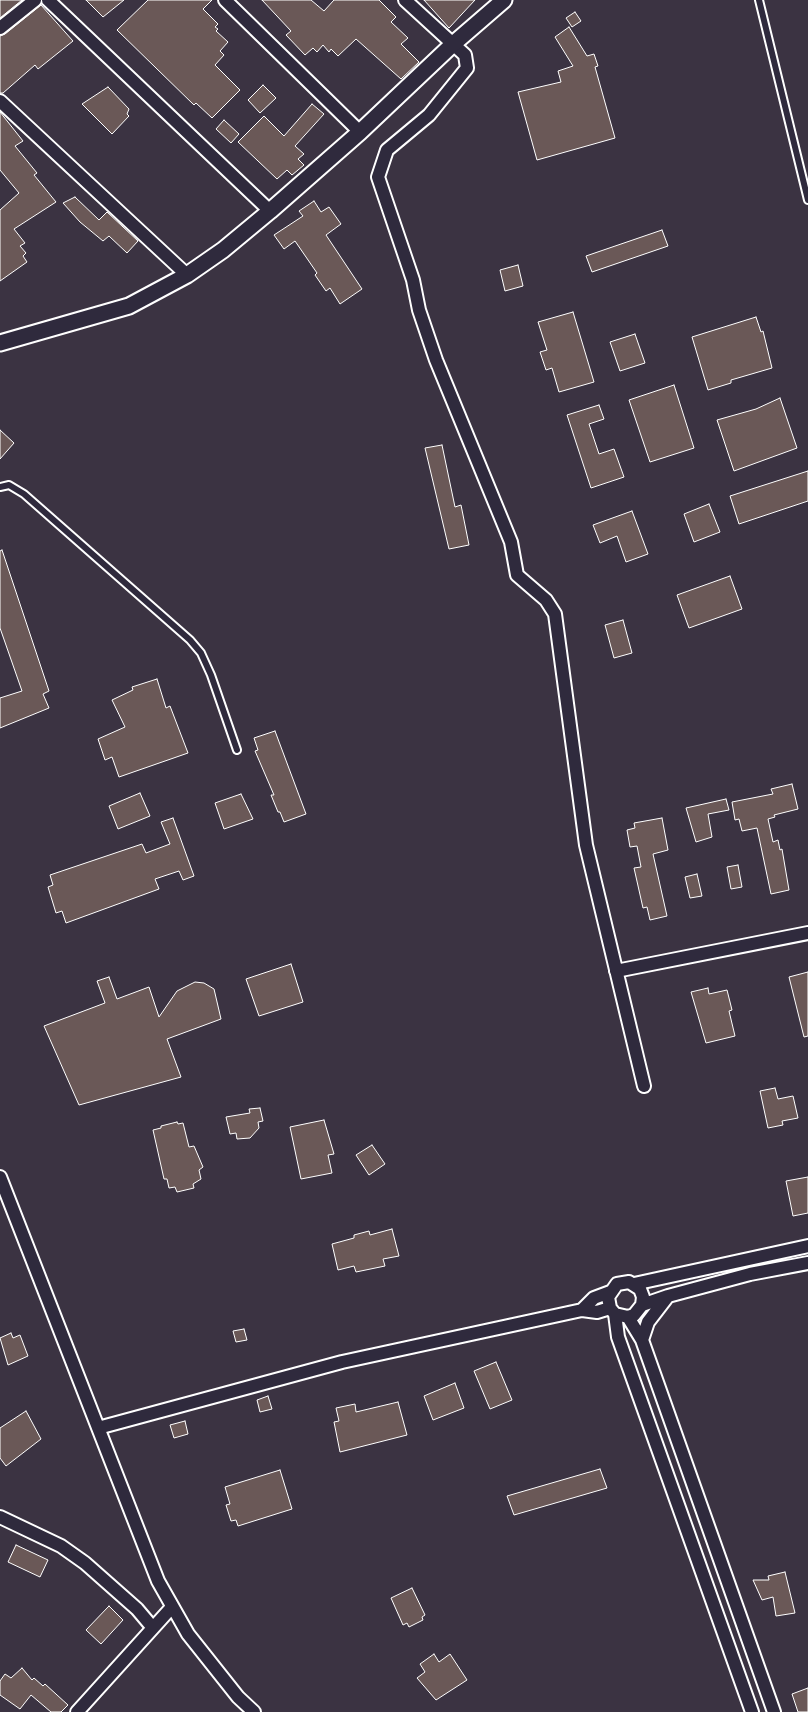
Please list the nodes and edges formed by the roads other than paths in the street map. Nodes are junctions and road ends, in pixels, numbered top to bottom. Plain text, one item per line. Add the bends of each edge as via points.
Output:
1 (35, 0) edge
2 (48, 0) edge
3 (225, 0) edge
4 (405, 0) edge
5 (504, 0) edge
6 (760, 0) edge
7 (0, 28) edge
8 (452, 45) junction
9 (0, 101) edge
10 (360, 132) junction
11 (808, 200) edge
12 (270, 211) junction
13 (187, 275) junction
14 (0, 343) edge
15 (0, 487) edge
16 (237, 750) dead end
17 (808, 933) edge
18 (616, 971) junction
19 (644, 1086) dead end
20 (0, 1177) edge
21 (3, 1196) edge
22 (808, 1246) edge
23 (808, 1263) edge
24 (634, 1284) junction
25 (610, 1292) junction
26 (668, 1296) junction
27 (642, 1305) junction
28 (582, 1310) junction
29 (618, 1313) junction
30 (642, 1340) junction
31 (98, 1428) junction
32 (0, 1517) edge
33 (172, 1607) junction
34 (153, 1628) junction
35 (77, 1712) edge
36 (254, 1712) edge
37 (752, 1712) edge
38 (774, 1712) edge

1 - 7 street
2 - 12 street
3 - 10 street
4 - 8 street
5 - 8 street
6 - 11 lane
8 - 10 street
8 - 18 street via 465,55 467,68 429,115 387,150 378,177 414,280 419,310 436,360 511,542 517,575 546,600 555,614 586,845
9 - 13 street
10 - 12 street
12 - 13 street
13 - 14 street via 129,306
15 - 16 lane via 9,486 24,494 190,640 208,668
17 - 18 street
18 - 19 street
20 - 21 street
21 - 31 street
22 - 24 street
23 - 26 street via 750,1274
24 - 25 street via 623,1282
24 - 27 street via 640,1289
25 - 28 street via 594,1298
25 - 29 street via 608,1297
26 - 27 street
26 - 30 street via 648,1322
27 - 29 street via 634,1315
28 - 29 street
28 - 31 street via 342,1362
29 - 30 street
29 - 37 street via 618,1337
30 - 38 street
31 - 33 street via 158,1581
32 - 34 street via 77,1557 128,1601
33 - 34 street
33 - 36 street via 188,1634 238,1697
34 - 35 street

